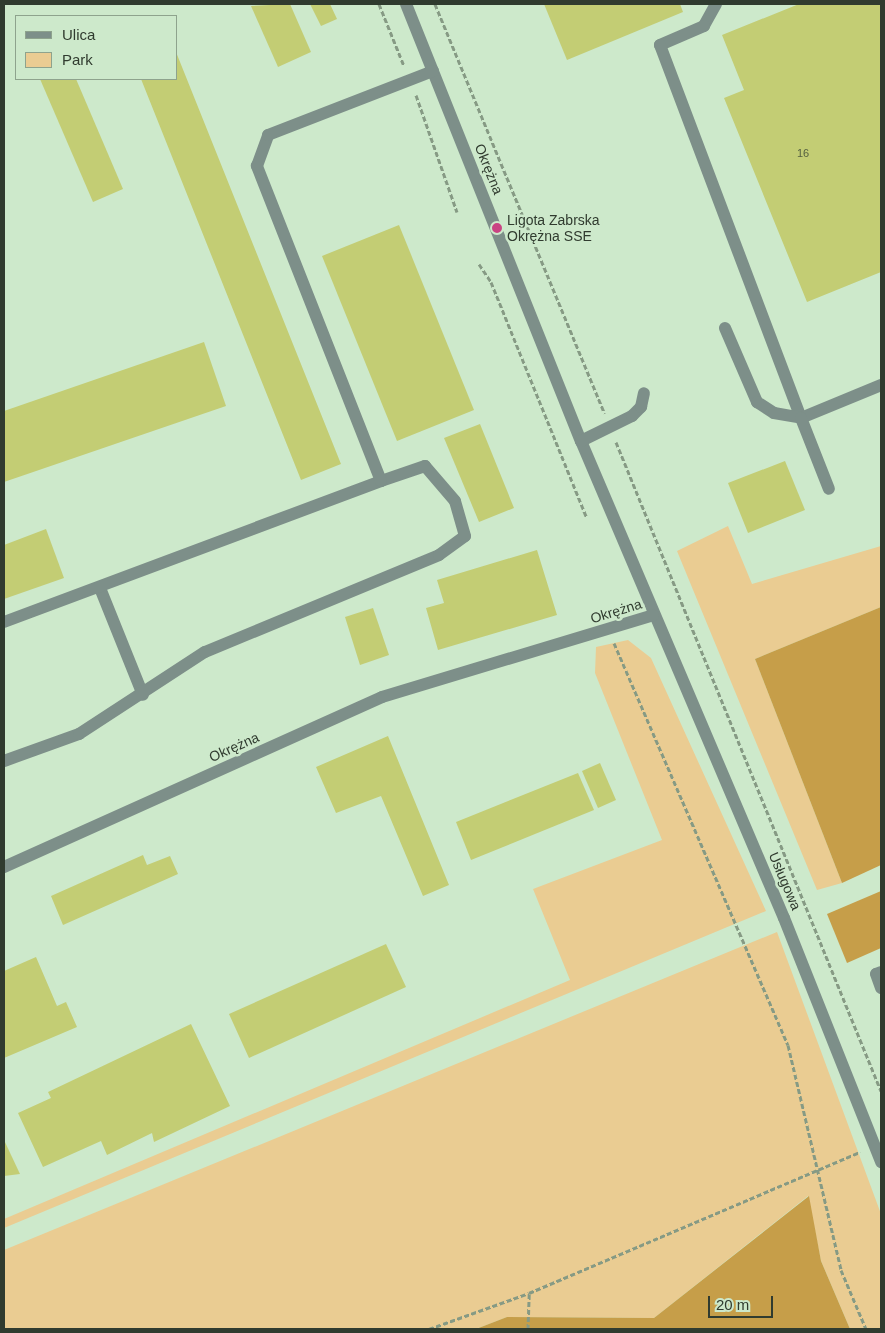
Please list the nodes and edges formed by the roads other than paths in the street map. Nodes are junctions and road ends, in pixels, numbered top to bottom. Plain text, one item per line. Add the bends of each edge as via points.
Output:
1 (406, 4) edge
2 (716, 4) edge
3 (433, 71) junction
4 (725, 328) dead end
5 (881, 386) edge
6 (644, 393) dead end
7 (801, 418) junction
8 (581, 441) junction
9 (381, 481) junction
10 (829, 489) dead end
11 (100, 588) junction
12 (653, 615) junction
13 (4, 622) edge
14 (143, 695) junction
15 (4, 762) edge
16 (4, 867) edge
17 (881, 972) edge
18 (881, 988) edge
19 (881, 1162) edge

1 - 3 street, Okrężna
2 - 7 street via 704,26 660,45
3 - 8 street, Okrężna
3 - 9 street via 268,135 256,166
4 - 7 street via 757,402 774,414
5 - 7 street
6 - 8 street via 641,407 632,416
7 - 10 street
8 - 12 street, Okrężna
9 - 11 street
9 - 14 street via 425,466 455,501 465,536 439,555 205,652
11 - 13 street
11 - 14 street
12 - 16 street, Okrężna via 382,698
12 - 19 street, Usługowa via 784,918
14 - 15 street via 79,734
17 - 18 street via 876,974

